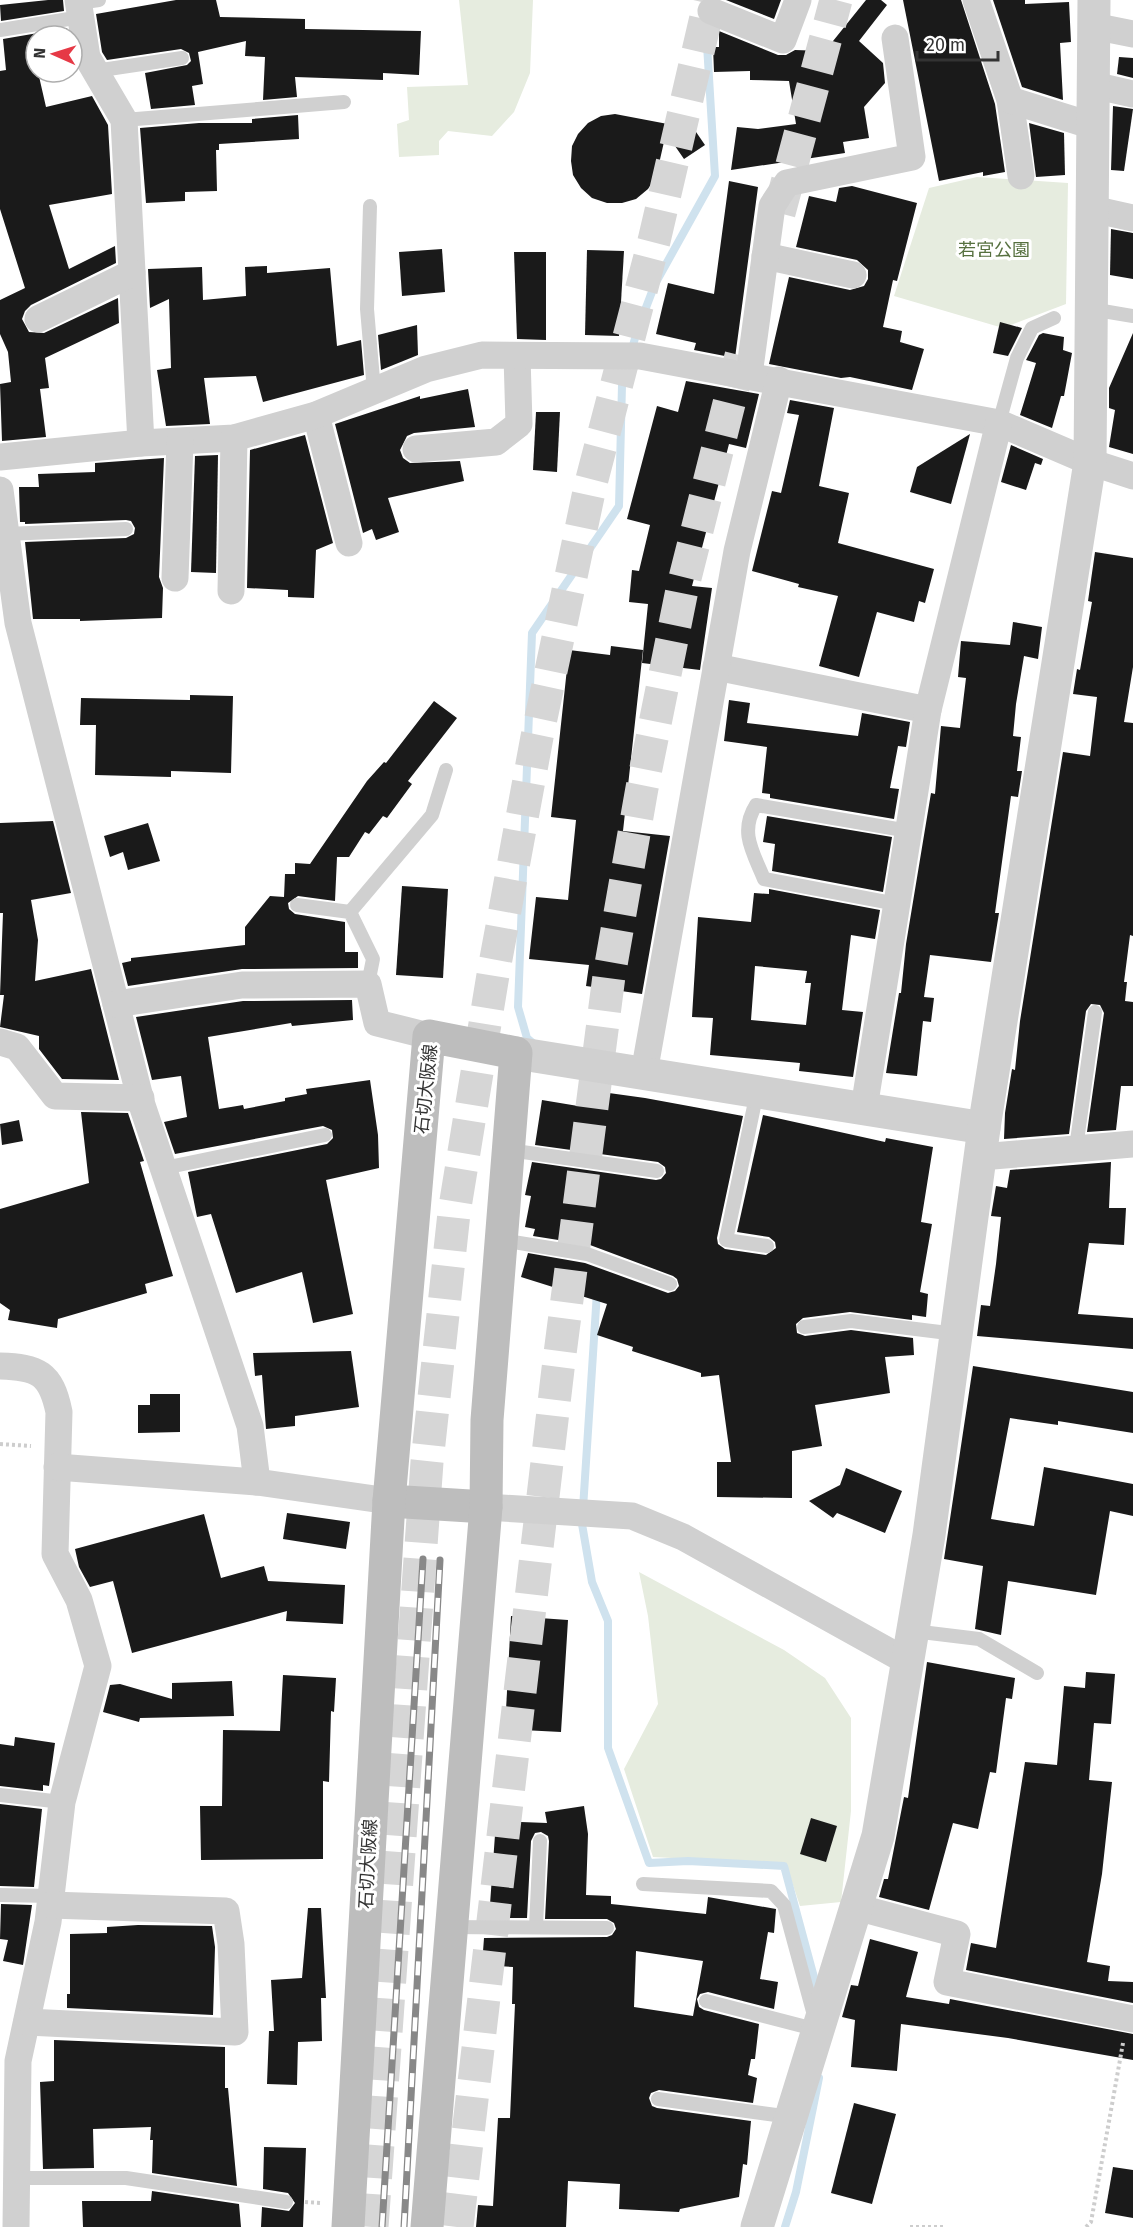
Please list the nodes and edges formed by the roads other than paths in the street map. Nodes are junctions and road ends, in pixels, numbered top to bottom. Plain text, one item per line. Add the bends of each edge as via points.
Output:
1 (798, 0) edge
2 (976, 0) edge
3 (84, 5) edge
4 (711, 11) dead end
5 (1094, 13) edge
6 (0, 30) edge
7 (1133, 34) edge
8 (895, 38) dead end
9 (182, 58) dead end
10 (95, 71) junction
11 (1093, 85) junction
12 (1133, 94) edge
13 (1010, 100) junction
14 (344, 102) dead end
15 (124, 120) junction
16 (1093, 126) junction
17 (1021, 176) dead end
18 (370, 206) dead end
19 (1092, 209) junction
20 (1133, 218) edge
21 (765, 256) junction
22 (132, 273) junction
23 (853, 275) dead end
24 (1091, 309) junction
25 (1133, 316) edge
26 (1054, 318) dead end
27 (38, 319) dead end
28 (517, 356) junction
29 (749, 375) junction
30 (779, 380) junction
31 (374, 391) junction
32 (316, 415) junction
33 (999, 423) junction
34 (234, 438) junction
35 (141, 442) junction
36 (180, 442) junction
37 (416, 449) dead end
38 (0, 457) edge
39 (1090, 462) junction
40 (1133, 476) edge
41 (0, 490) edge
42 (126, 530) dead end
43 (6, 534) junction
44 (349, 543) dead end
45 (175, 578) dead end
46 (231, 591) dead end
47 (716, 667) junction
48 (928, 710) junction
49 (446, 770) dead end
50 (909, 831) junction
51 (897, 904) junction
52 (297, 905) dead end
53 (350, 912) junction
54 (369, 984) junction
55 (116, 1004) junction
56 (1095, 1012) dead end
57 (429, 1036) junction
58 (0, 1042) edge
59 (516, 1053) junction
60 (644, 1073) junction
61 (757, 1091) junction
62 (141, 1098) junction
63 (864, 1108) junction
64 (325, 1135) dead end
65 (982, 1142) junction
66 (1133, 1144) edge
67 (1076, 1149) junction
68 (508, 1150) junction
69 (164, 1168) junction
70 (657, 1171) dead end
71 (501, 1240) junction
72 (767, 1246) dead end
73 (670, 1284) dead end
74 (804, 1327) dead end
75 (956, 1334) junction
76 (0, 1366) edge
77 (57, 1467) junction
78 (257, 1482) junction
79 (389, 1501) junction
80 (486, 1507) junction
81 (910, 1646) junction
82 (1037, 1673) dead end
83 (0, 1795) edge
84 (62, 1802) junction
85 (540, 1841) dead end
86 (643, 1884) dead end
87 (0, 1895) edge
88 (51, 1900) junction
89 (856, 1907) junction
90 (450, 1927) junction
91 (536, 1927) junction
92 (607, 1929) dead end
93 (706, 2001) dead end
94 (1130, 2019) edge
95 (27, 2022) junction
96 (818, 2030) junction
97 (658, 2099) dead end
98 (791, 2117) junction
99 (16, 2178) junction
100 (286, 2202) dead end
101 (16, 2227) edge
102 (348, 2227) edge
103 (427, 2227) edge
104 (757, 2227) edge

1 - 4 street via 783,40
2 - 13 street
3 - 6 lane
3 - 10 street via 87,57
5 - 7 street
5 - 11 street
8 - 21 street via 912,157 787,183 772,206
9 - 10 lane
10 - 15 street
11 - 12 street
11 - 16 street
13 - 16 street
13 - 17 street
14 - 15 lane
15 - 22 street
16 - 19 street
18 - 31 lane via 367,309
19 - 20 street
19 - 24 street
21 - 23 street
21 - 29 street
22 - 27 street
22 - 35 street
24 - 25 lane
24 - 39 street
26 - 33 lane via 1032,328 1017,358
28 - 29 street via 640,356
28 - 31 street via 482,355 426,369
28 - 37 street via 519,424 496,442
29 - 30 street
30 - 33 street
30 - 47 street via 737,551
31 - 32 street
32 - 34 street
32 - 44 street
33 - 39 street
33 - 48 street
34 - 36 street
34 - 46 street
35 - 36 street
35 - 38 street
36 - 45 street
39 - 40 street
39 - 65 street
41 - 43 street
42 - 43 lane
43 - 55 street via 18,623
47 - 48 street
47 - 60 street
48 - 50 street
49 - 53 lane via 432,815
50 - 51 street
50 - 51 lane via 756,805 748,819 749,845 764,879
51 - 63 street
52 - 53 lane
53 - 54 lane via 373,959
54 - 55 street via 242,985
54 - 57 street via 377,1023
55 - 62 street
56 - 67 lane
57 - 59 main road, 石切大阪線
57 - 79 main road, 石切大阪線
58 - 62 street via 17,1047 55,1096
59 - 60 street
59 - 68 main road
60 - 61 street
61 - 63 street
61 - 72 lane via 726,1240
62 - 69 street
63 - 65 street
64 - 69 lane
65 - 67 street
65 - 75 street
66 - 67 street
68 - 70 lane
68 - 71 main road
69 - 78 street via 250,1426
71 - 73 lane via 586,1254
71 - 80 main road via 487,1420
74 - 75 lane via 851,1321
75 - 81 street
76 - 77 street via 34,1369 51,1385 59,1412
77 - 78 street
77 - 84 street via 55,1554 79,1600 98,1666
78 - 79 street
79 - 80 main road
79 - 102 main road, 石切大阪線
80 - 81 street via 632,1516
80 - 90 main road
81 - 82 lane via 979,1639
81 - 89 street via 878,1836
83 - 84 lane
84 - 88 street
85 - 91 lane
86 - 96 lane via 771,1891 784,1905
87 - 88 lane
88 - 95 street
88 - 95 street via 226,1911 235,2032
89 - 94 street via 957,1934 947,1982
89 - 96 street
90 - 91 lane
90 - 103 main road
91 - 92 lane
93 - 96 lane
95 - 99 street via 18,2061
96 - 98 street
97 - 98 lane
98 - 104 street
99 - 100 lane via 126,2178
99 - 101 street

